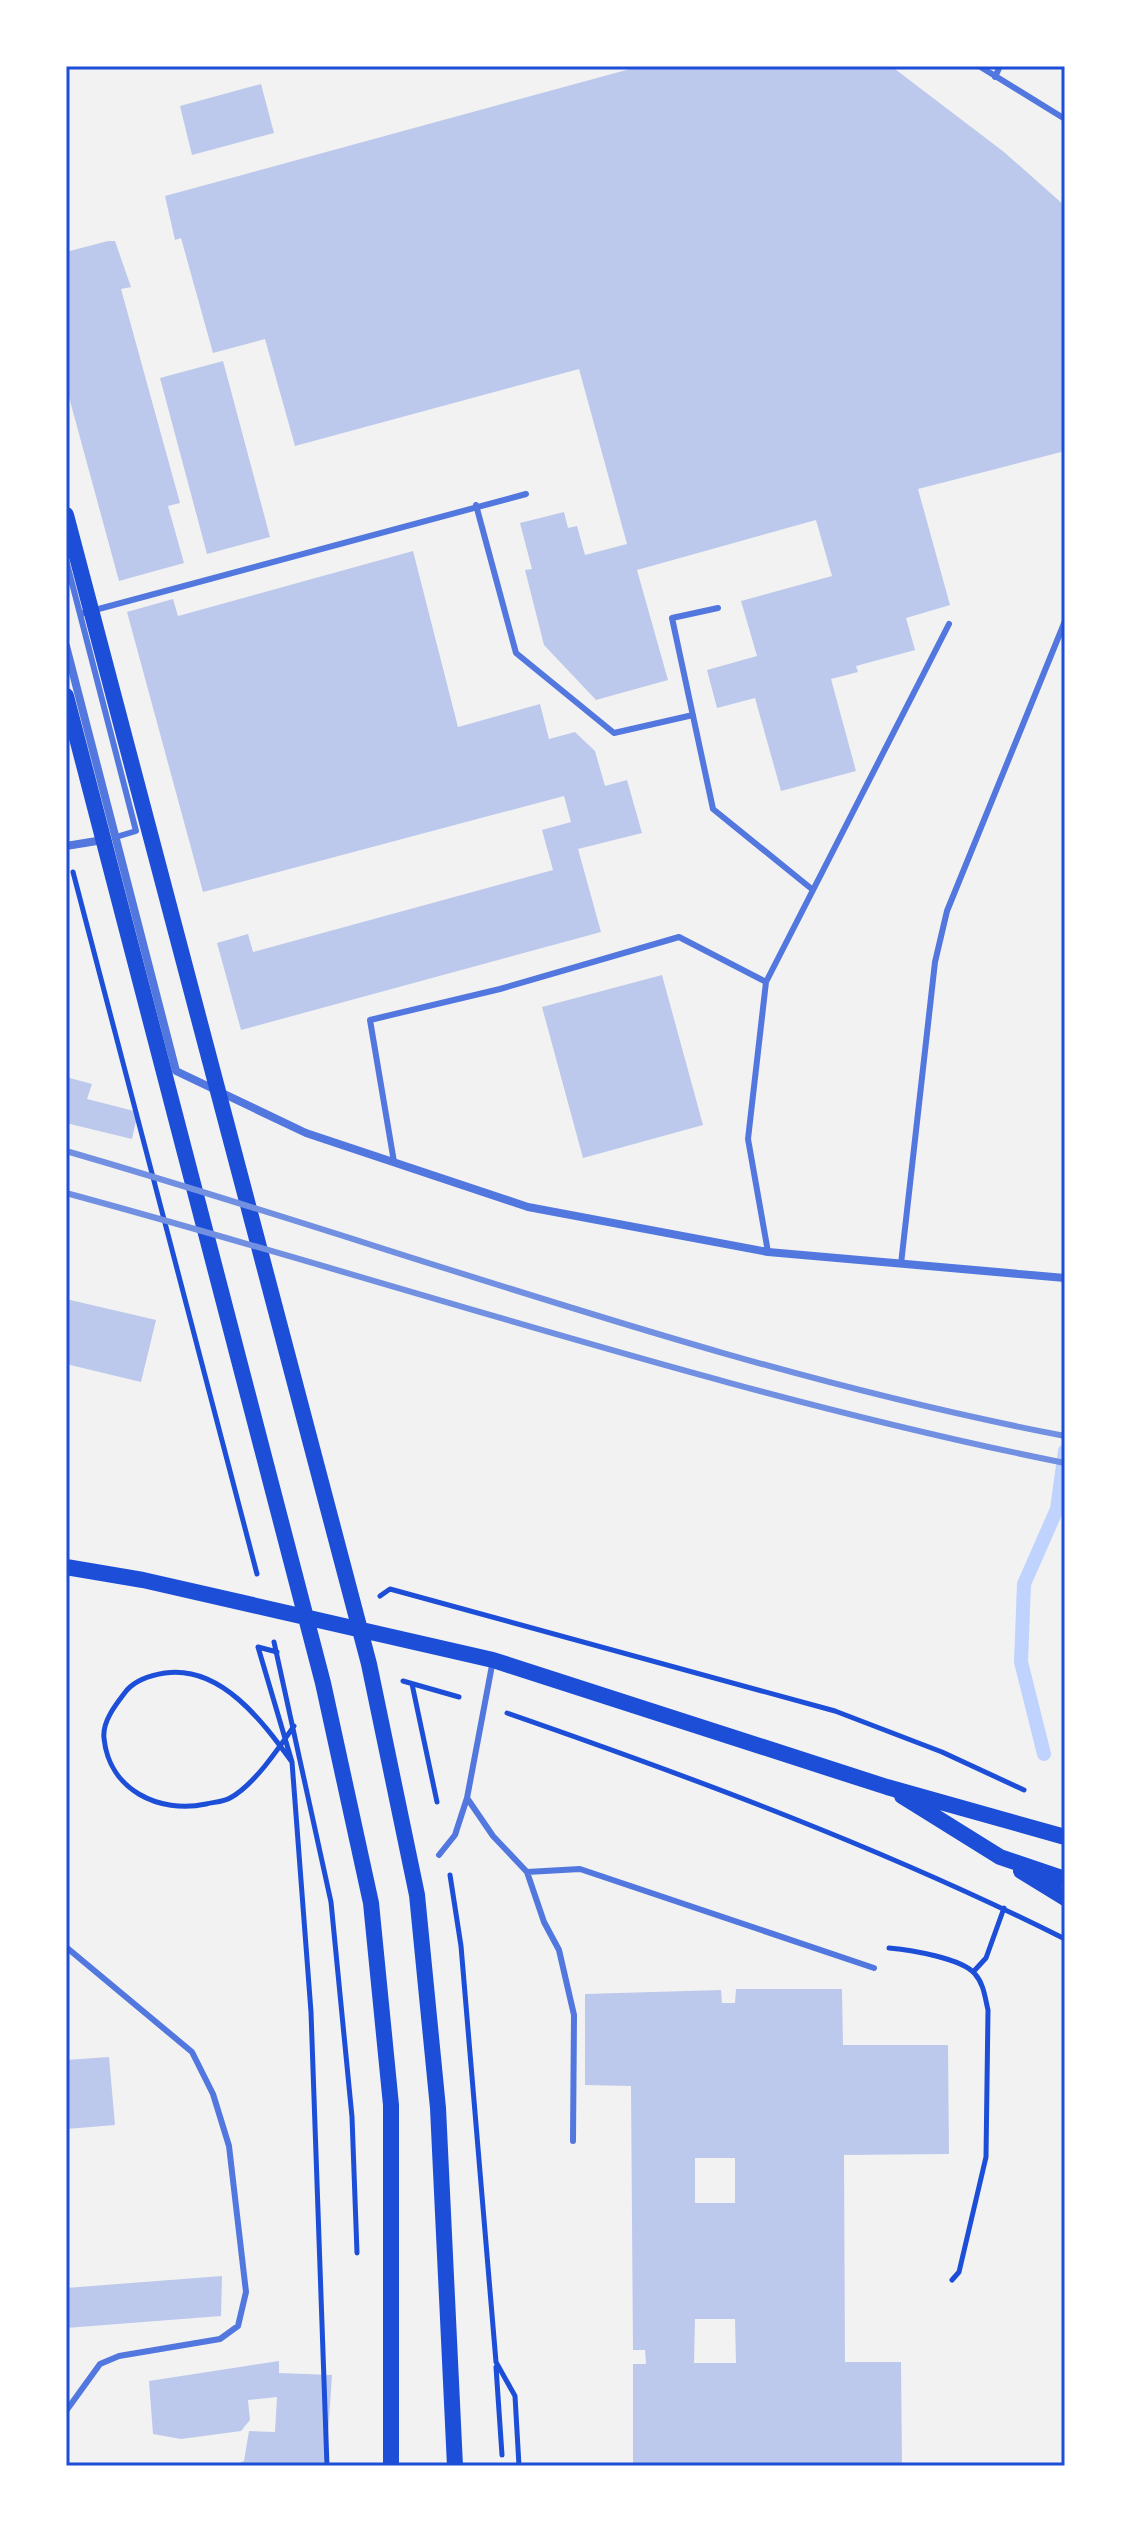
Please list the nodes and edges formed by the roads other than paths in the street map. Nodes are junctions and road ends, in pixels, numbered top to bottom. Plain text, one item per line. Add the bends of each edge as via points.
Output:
1 (979, 66) edge
2 (1000, 66) edge
3 (995, 77) junction
4 (1065, 119) edge
5 (526, 494) dead end
6 (476, 505) junction
7 (66, 515) edge
8 (66, 560) edge
9 (718, 608) dead end
10 (80, 614) junction
11 (1065, 621) edge
12 (949, 624) dead end
13 (66, 646) edge
14 (66, 696) edge
15 (693, 715) junction
16 (116, 837) junction
17 (66, 846) edge
18 (813, 890) junction
19 (766, 982) junction
20 (394, 1162) junction
21 (768, 1252) junction
22 (901, 1264) junction
23 (1064, 1278) edge
24 (66, 1567) edge
25 (493, 1660) junction
26 (887, 1787) junction
27 (467, 1798) junction
28 (1065, 1837) edge
29 (439, 1855) dead end
30 (1000, 1857) junction
31 (527, 1872) junction
32 (1065, 1879) edge
33 (1065, 1898) edge
34 (66, 1947) edge
35 (874, 1968) road end
36 (573, 2141) dead end
37 (66, 2411) edge
38 (455, 2460) edge
39 (391, 2466) edge

1 - 3 lane
2 - 3 lane
3 - 4 lane
5 - 6 lane
6 - 10 lane
6 - 15 lane via 516,653 614,733
7 - 38 main road via 369,1664 417,1895 438,2108
8 - 10 lane
9 - 15 lane via 672,618
10 - 16 lane via 136,831
11 - 22 lane via 947,911 935,962
12 - 18 lane
13 - 16 street
14 - 39 main road via 323,1683 371,1903 391,2105
15 - 18 lane via 713,809
16 - 17 street
16 - 20 street via 176,1071 306,1133
18 - 19 lane
19 - 20 lane via 679,937 370,1020
19 - 21 lane via 748,1139
20 - 21 street via 528,1207
21 - 22 street
22 - 23 street
24 - 25 main road
25 - 26 main road
25 - 27 lane
26 - 28 main road
26 - 30 main road
27 - 29 lane via 455,1835
27 - 31 lane
30 - 32 main road
30 - 33 main road
31 - 35 lane via 580,1869
31 - 36 lane via 569,1982 574,2015
34 - 37 lane via 192,2052 213,2094 229,2146 246,2292 238,2326 220,2339 100,2364

